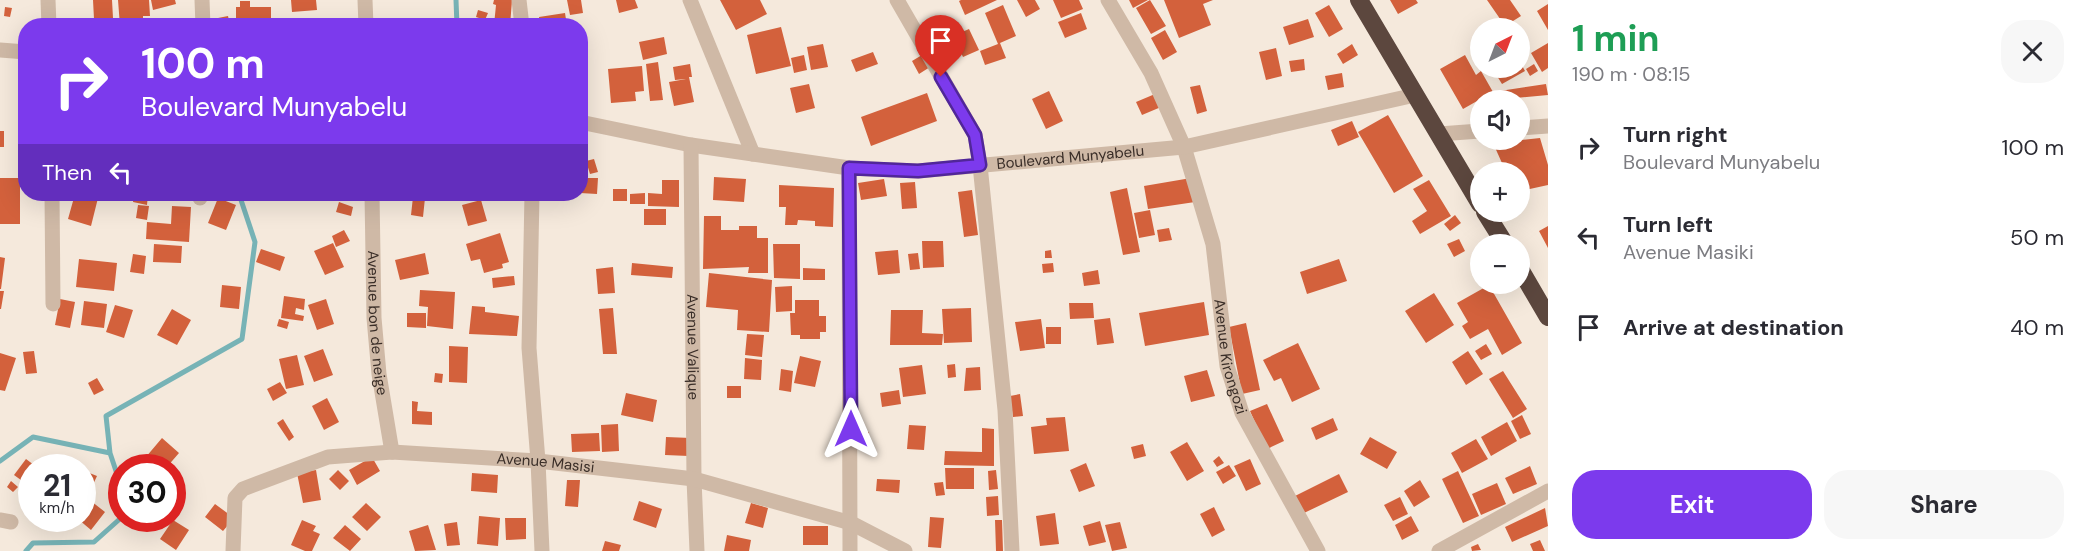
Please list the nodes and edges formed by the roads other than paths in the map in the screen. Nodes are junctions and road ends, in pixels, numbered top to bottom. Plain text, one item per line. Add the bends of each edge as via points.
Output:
1 (48, 0) edge
2 (202, 0) edge
3 (365, 0) edge
4 (519, 0) edge
5 (690, 0) edge
6 (897, 0) edge
7 (1108, 0) edge
8 (1359, 0) edge
9 (49, 18) edge
10 (203, 18) edge
11 (366, 18) edge
12 (521, 18) edge
13 (0, 50) edge
14 (18, 51) edge
15 (1416, 95) junction
16 (588, 124) edge
17 (1548, 126) edge
18 (1530, 127) edge
19 (1470, 132) edge
20 (1439, 134) junction
21 (691, 145) junction
22 (1184, 147) junction
23 (753, 154) junction
24 (980, 165) junction
25 (849, 168) junction
26 (1470, 187) edge
27 (52, 201) edge
28 (372, 201) edge
29 (532, 201) edge
30 (1530, 286) edge
31 (53, 304) dead end
32 (1548, 317) edge
33 (392, 452) junction
34 (538, 461) junction
35 (694, 479) junction
36 (1548, 491) edge
37 (851, 523) junction
38 (233, 551) edge
39 (542, 551) edge
40 (697, 551) edge
41 (850, 551) edge
42 (905, 551) edge
43 (1012, 551) edge
44 (1318, 551) edge
45 (1439, 551) edge

1 - 9 street
2 - 10 street
3 - 11 street
4 - 12 street
5 - 23 street
6 - 24 street via 975,135
7 - 22 street, Avenue Kirongozi via 1151,73
8 - 15 highway
13 - 14 street
15 - 20 highway
15 - 22 street, Boulevard Munyabelu
16 - 21 street, Boulevard Munyabelu
17 - 18 street
19 - 20 street
20 - 26 highway
21 - 23 street, Boulevard Munyabelu
21 - 35 street, Avenue Valique
22 - 24 street, Boulevard Munyabelu
22 - 44 street, Avenue Kirongozi via 1213,244 1227,366 1239,404
23 - 25 street, Boulevard Munyabelu
24 - 25 street, Boulevard Munyabelu via 918,171
24 - 43 street via 1005,410
25 - 37 street
27 - 31 street
28 - 33 street, Avenue bon de neige via 374,318
29 - 34 street via 528,348
30 - 32 highway
33 - 34 street, Avenue Masisi
33 - 38 street, Avenue Masisi via 328,457 243,489 235,498
34 - 35 street, Avenue Masisi
34 - 39 street
35 - 37 street, Avenue Masisi
35 - 40 street, Avenue Valique
36 - 45 street
37 - 41 street
37 - 42 street, Avenue Masisi

